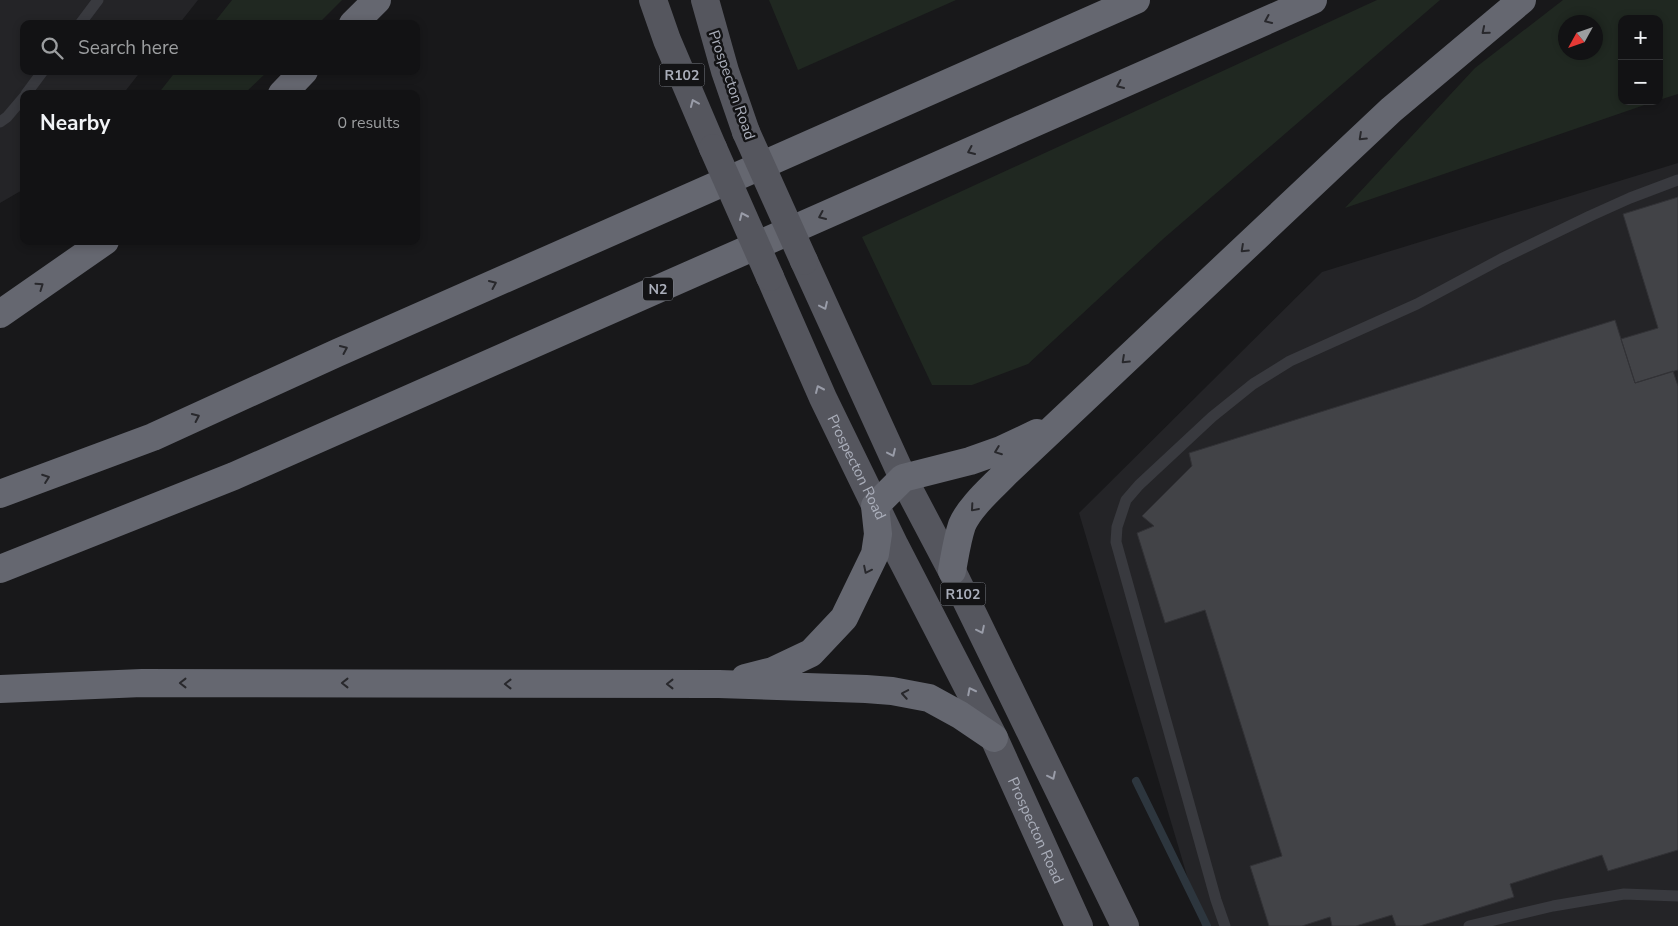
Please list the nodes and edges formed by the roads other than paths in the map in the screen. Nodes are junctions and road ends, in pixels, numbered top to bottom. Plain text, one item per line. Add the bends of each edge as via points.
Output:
1 (98, 0) edge
2 (377, 0) edge
3 (654, 0) edge
4 (705, 0) edge
5 (1136, 0) edge
6 (1313, 0) edge
7 (1522, 0) edge
8 (83, 20) edge
9 (357, 20) edge
10 (40, 75) edge
11 (300, 75) edge
12 (29, 90) edge
13 (286, 90) edge
14 (20, 102) edge
15 (0, 122) edge
16 (1678, 180) edge
17 (99, 245) edge
18 (0, 314) edge
19 (1058, 424) junction
20 (903, 478) junction
21 (0, 494) edge
22 (876, 506) junction
23 (0, 569) edge
24 (952, 570) junction
25 (719, 684) junction
26 (0, 689) edge
27 (994, 738) junction
28 (1678, 896) edge
29 (1079, 926) edge
30 (1125, 926) edge
31 (1225, 926) edge
32 (1469, 926) edge

1 - 8 lane
2 - 9 highway
22 -> 3 main road, Prospecton Road / R102, bridge via 823,398 713,148 667,40
4 -> 20 main road, Prospecton Road / R102, bridge via 746,132
21 -> 5 highway via 153,437
6 -> 23 highway, N2 via 234,476
7 -> 19 highway via 1391,110
10 - 12 lane
11 - 13 highway
14 - 15 lane
16 - 31 lane via 1590,216 1417,304 1290,361 1253,384 1212,417 1126,500 1117,527 1116,542
18 -> 17 highway
19 -> 20 highway via 970,461
19 -> 24 highway via 970,511 956,544
20 - 22 highway
20 - 24 main road, Prospecton Road / R102
22 -> 25 highway via 878,534 875,554 844,618 810,653 773,671
27 -> 22 main road, Prospecton Road / R102
24 -> 30 main road, Prospecton Road / R102
25 -> 26 highway via 142,682
27 -> 25 highway via 929,698 892,691
27 - 29 main road, Prospecton Road / R102
28 - 32 lane via 1624,894 1553,906

